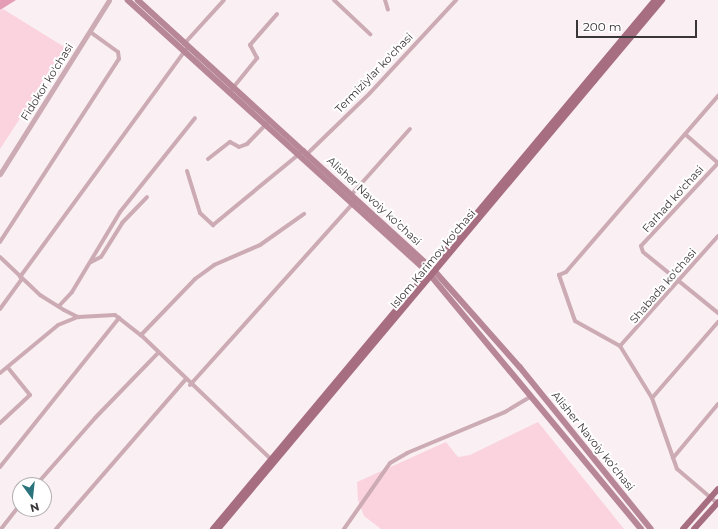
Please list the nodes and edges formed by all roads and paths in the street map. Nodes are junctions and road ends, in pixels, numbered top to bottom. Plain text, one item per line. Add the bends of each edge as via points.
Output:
1 (109, 0) edge
2 (128, 0) edge
3 (138, 0) edge
4 (224, 0) edge
5 (334, 0) edge
6 (385, 0) edge
7 (456, 0) edge
8 (655, 0) edge
9 (662, 0) edge
10 (388, 10) dead end
11 (277, 14) dead end
12 (90, 32) junction
13 (370, 34) dead end
14 (184, 47) junction
15 (233, 89) junction
16 (717, 99) edge
17 (196, 118) dead end
18 (267, 123) junction
19 (410, 129) dead end
20 (686, 134) junction
21 (304, 153) junction
22 (208, 159) dead end
23 (718, 163) edge
24 (187, 171) dead end
25 (0, 174) edge
26 (147, 197) dead end
27 (354, 199) junction
28 (304, 214) dead end
29 (718, 236) edge
30 (0, 242) edge
31 (0, 257) edge
32 (91, 263) junction
33 (432, 272) junction
34 (21, 278) junction
35 (678, 281) junction
36 (58, 306) junction
37 (0, 309) edge
38 (718, 313) edge
39 (78, 317) junction
40 (119, 318) junction
41 (718, 322) edge
42 (141, 334) junction
43 (620, 346) junction
44 (158, 353) junction
45 (8, 368) junction
46 (0, 374) edge
47 (185, 380) junction
48 (190, 385) junction
49 (532, 396) junction
50 (544, 396) junction
51 (652, 398) junction
52 (537, 402) junction
53 (718, 404) edge
54 (0, 423) edge
55 (673, 458) junction
56 (272, 460) junction
57 (0, 467) edge
58 (608, 475) junction
59 (43, 477) edge
60 (601, 481) junction
61 (718, 489) edge
62 (710, 498) junction
63 (717, 502) edge
64 (12, 515) edge
65 (1, 529) edge
66 (56, 529) edge
67 (213, 529) edge
68 (218, 529) edge
69 (344, 529) edge
70 (641, 529) edge
71 (651, 529) edge
72 (683, 529) edge
73 (694, 529) edge

1 - 12 street, Fidokor ko'chasi
2 - 14 main road, Alisher Navoiy ko’chasi
3 - 14 main road, Alisher Navoiy ko’chasi
4 - 14 street
5 - 13 street
6 - 10 street
7 - 21 street, Termiziylar ko'chasi via 370,94
8 - 33 main road, Islom Karimov ko'chasi
9 - 33 main road, Islom Karimov ko'chasi
11 - 15 street via 250,45 257,58
12 - 25 street, Fidokor ko'chasi
12 - 30 street via 118,52 119,59
14 - 15 main road, Alisher Navoiy ko’chasi
14 - 34 street
15 - 18 main road, Alisher Navoiy ko’chasi
15 - 21 main road, Alisher Navoiy ko’chasi
16 - 20 street
17 - 32 street via 120,212
18 - 21 main road, Alisher Navoiy ko’chasi
18 - 22 street via 246,144 239,147 230,142
19 - 27 street
20 - 23 street
20 - 43 street via 566,272 559,275 575,321
21 - 24 street, Termiziylar ko'chasi via 213,225 200,213
21 - 27 main road, Alisher Navoiy ko’chasi
23 - 35 street, Farhad ko'chasi via 641,246 642,252
26 - 32 street via 122,223 101,257
27 - 33 main road, Alisher Navoiy ko’chasi
27 - 48 street
28 - 42 street via 260,245 214,265 195,279
29 - 35 street, Shabada ko'chasi
31 - 34 street
32 - 36 street
33 - 49 main road, Alisher Navoiy ko’chasi
33 - 50 main road, Alisher Navoiy ko’chasi
33 - 56 main road, Islom Karimov ko'chasi
33 - 68 main road, Islom Karimov ko'chasi
34 - 36 street
34 - 37 street
35 - 38 street
35 - 43 street, Shabada ko'chasi
36 - 39 street
39 - 40 street via 100,314
39 - 45 street via 58,325
40 - 42 street
40 - 57 street
41 - 51 street
42 - 44 street
43 - 51 street
44 - 47 street
44 - 59 street via 95,418
45 - 46 street
45 - 54 street via 30,395
47 - 48 street
47 - 66 street
48 - 56 street
49 - 52 main road, Alisher Navoiy ko’chasi
49 - 69 street via 505,412 407,453 390,463
50 - 52 main road
50 - 58 main road, Alisher Navoiy ko’chasi
51 - 55 street
52 - 60 main road, Alisher Navoiy ko’chasi
53 - 55 street
55 - 62 street via 677,469
56 - 67 main road, Islom Karimov ko'chasi
58 - 60 main road
58 - 71 main road, Alisher Navoiy ko’chasi
60 - 70 main road, Alisher Navoiy ko’chasi
61 - 62 main road
62 - 63 street
62 - 72 main road
63 - 73 main road
64 - 65 street

